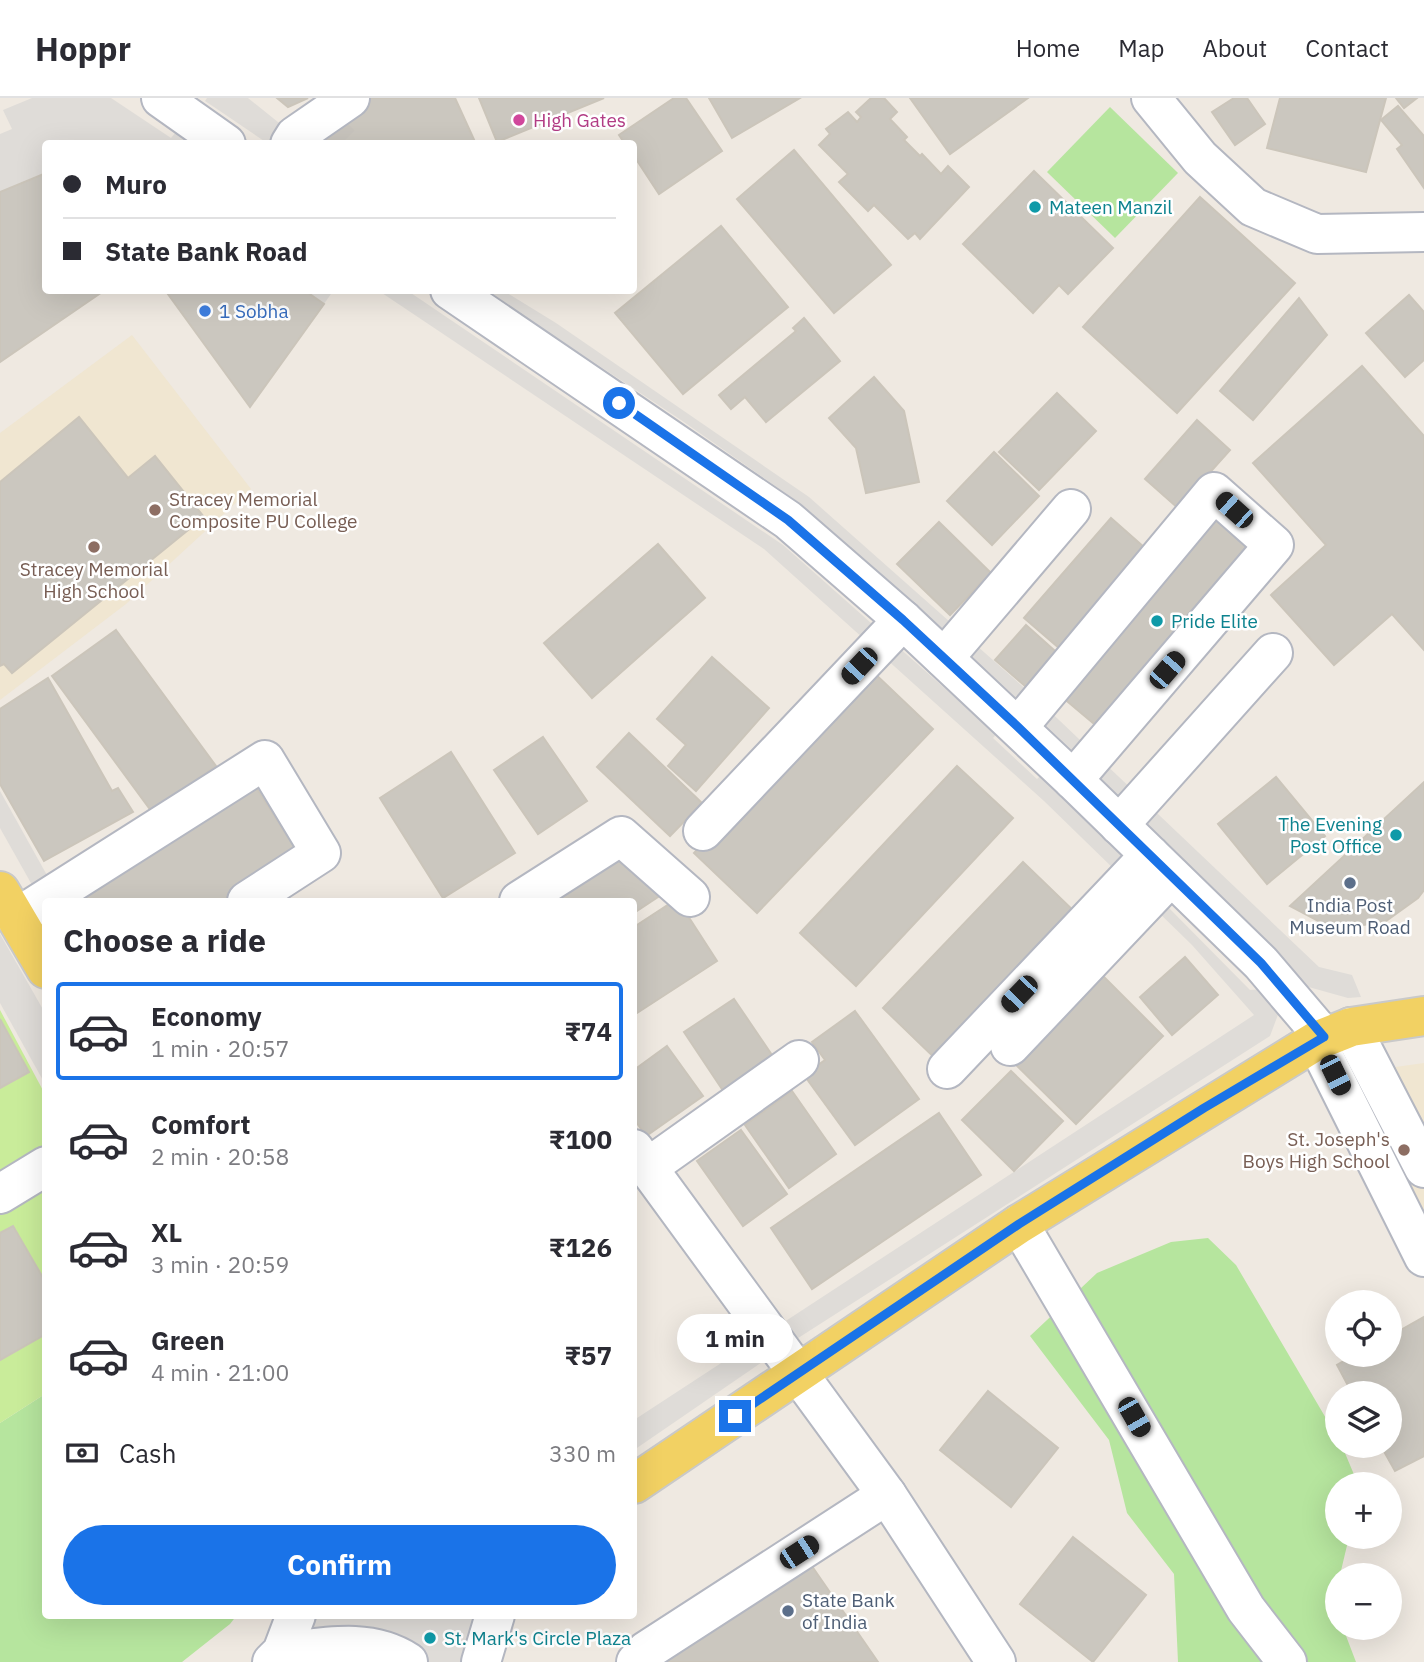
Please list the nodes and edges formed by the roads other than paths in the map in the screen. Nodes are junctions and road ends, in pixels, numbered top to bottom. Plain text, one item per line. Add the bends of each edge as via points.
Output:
1 (351, 98) edge
2 (1151, 98) edge
3 (176, 105) edge
4 (312, 132) edge
5 (221, 140) edge
6 (1424, 232) edge
7 (456, 294) edge
8 (1071, 509) dead end
9 (903, 620) junction
10 (1273, 653) dead end
11 (944, 659) junction
12 (1018, 727) junction
13 (1073, 780) junction
14 (1119, 825) junction
15 (703, 831) dead end
16 (1160, 866) junction
17 (690, 897) dead end
18 (252, 898) edge
19 (524, 898) edge
20 (9, 917) edge
21 (42, 963) edge
22 (1424, 1016) edge
23 (1330, 1035) junction
24 (1010, 1046) dead end
25 (799, 1060) dead end
26 (947, 1069) dead end
27 (640, 1159) edge
28 (42, 1168) edge
29 (1424, 1168) edge
30 (0, 1194) edge
31 (1019, 1224) junction
32 (1424, 1257) edge
33 (798, 1373) junction
34 (637, 1482) edge
35 (887, 1495) junction
36 (294, 1619) edge
37 (494, 1619) edge
38 (277, 1657) edge
39 (408, 1662) edge
40 (481, 1662) edge
41 (636, 1662) edge
42 (996, 1662) edge
43 (1287, 1662) edge

1 - 4 street
2 - 6 street via 1200,158 1253,207 1317,234
3 - 5 street
7 - 9 street via 753,493
8 - 11 street
9 - 11 street
9 - 15 street
10 - 14 street
11 - 12 street
12 - 13 street
12 - 13 street via 1214,492 1273,545
13 - 14 street
14 - 16 street
16 - 23 street
16 - 24 street
16 - 26 street
17 - 19 street via 621,836
18 - 20 street via 321,853 265,760
20 - 21 main road
22 - 23 main road
23 - 29 street
23 - 31 main road
23 - 32 street
25 - 27 street
27 - 33 street
28 - 30 street
31 - 33 main road
31 - 43 street via 1246,1609
33 - 34 main road
33 - 35 street
35 - 41 street via 646,1651
35 - 42 street
36 - 38 street
37 - 40 street
38 - 39 street via 337,1645 374,1647

